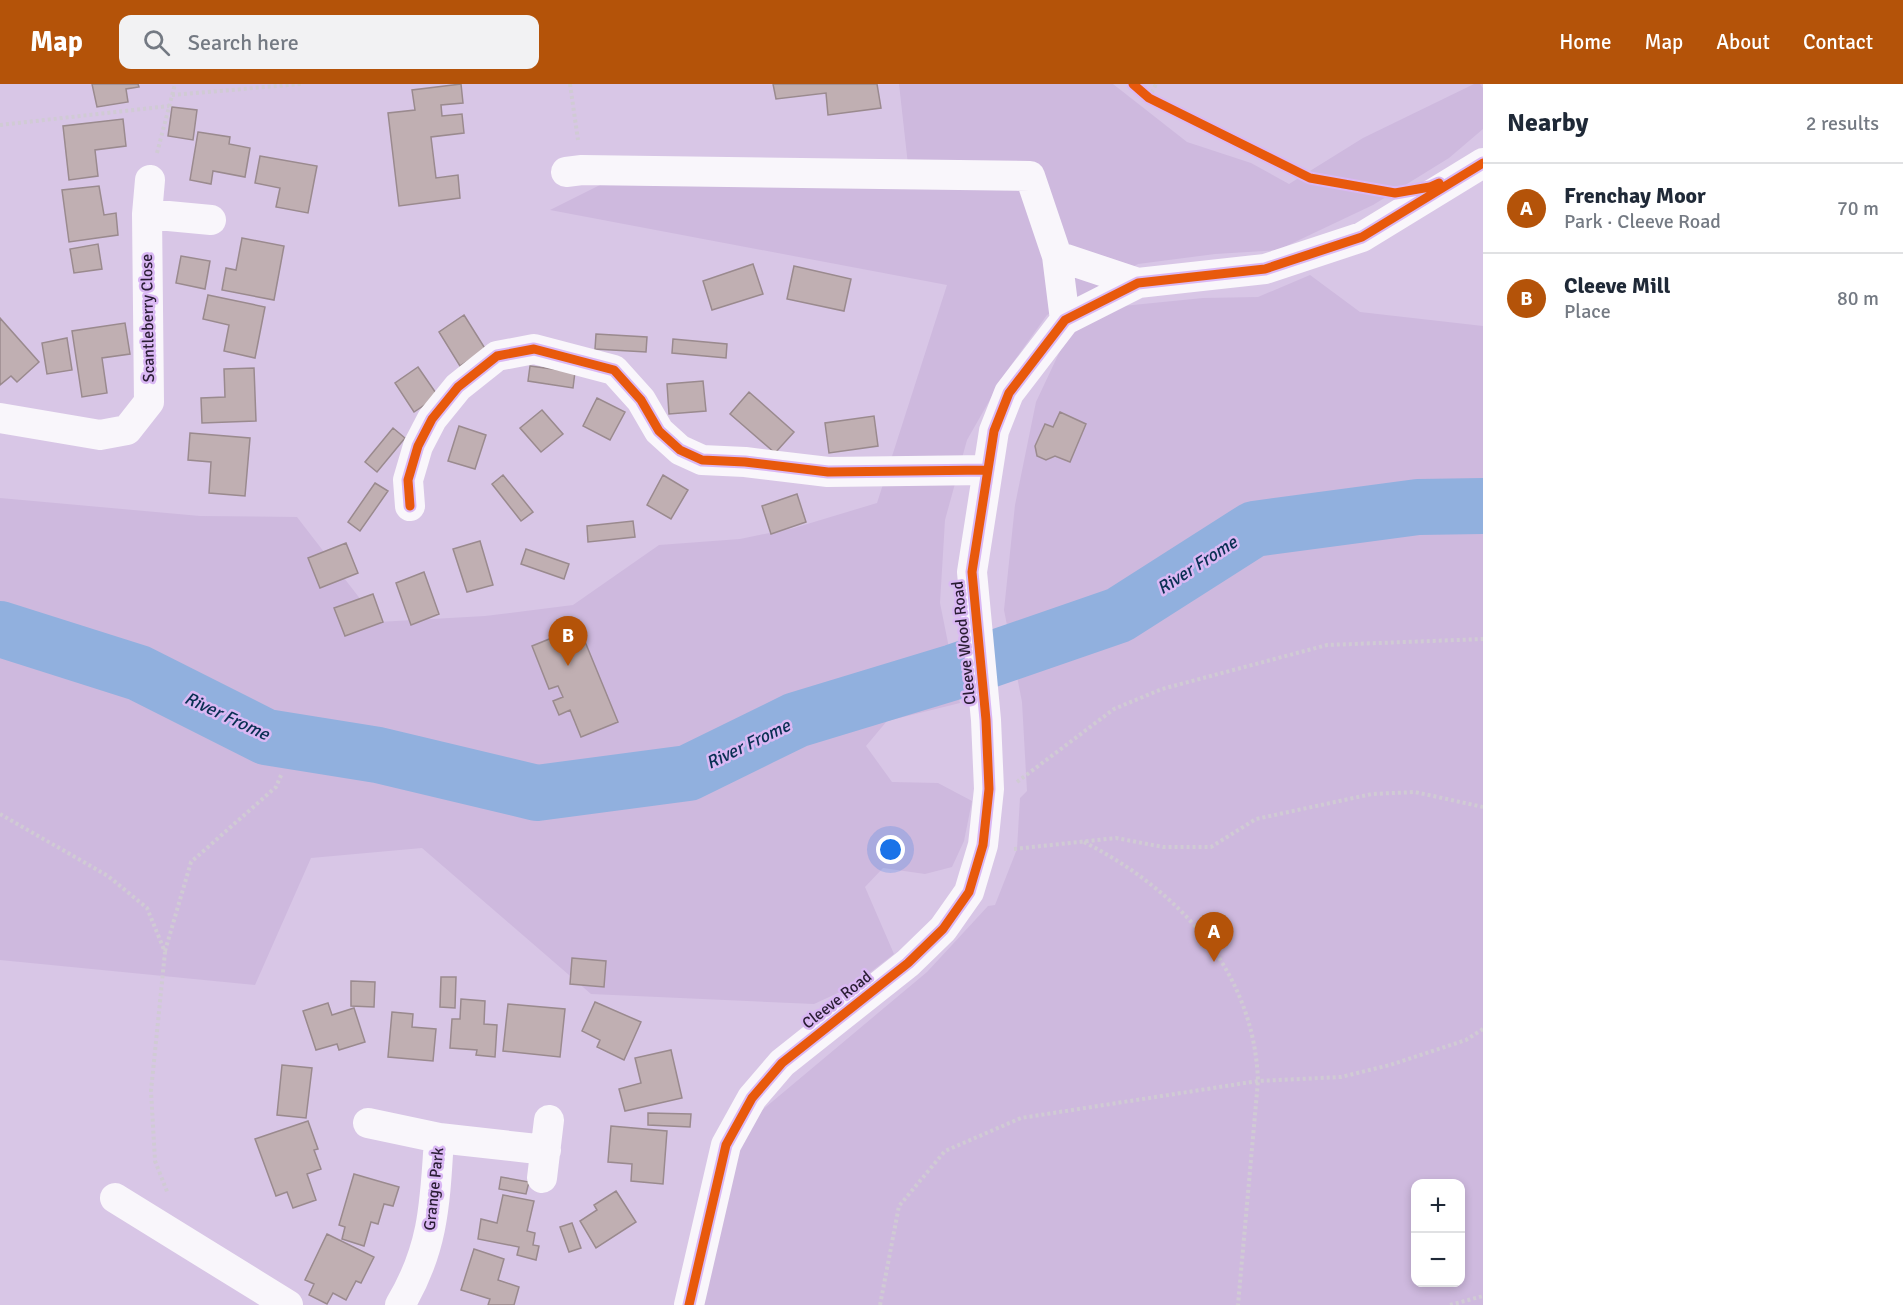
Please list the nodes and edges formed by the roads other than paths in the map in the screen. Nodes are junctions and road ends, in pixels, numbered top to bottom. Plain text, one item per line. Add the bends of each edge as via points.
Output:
1 (1483, 163) edge
2 (574, 171) road end
3 (150, 180) road end
4 (147, 214) junction
5 (211, 220) dead end
6 (1057, 256) junction
7 (1138, 283) junction
8 (1065, 320) junction
9 (0, 418) edge
10 (987, 470) junction
11 (410, 506) dead end
12 (986, 720) joint
13 (549, 1120) dead end
14 (368, 1123) dead end
15 (439, 1138) junction
16 (115, 1198) dead end
17 (288, 1305) edge
18 (400, 1305) edge
19 (689, 1305) edge

1 - 7 street, Cleeve Wood Road via 1362,237 1265,270
2 - 6 street via 1029,176
3 - 4 street, Scantleberry Close
4 - 5 street
4 - 9 street, Scantleberry Close via 149,402 126,430 100,435
6 - 7 street
6 - 8 street
7 - 8 street, Cleeve Wood Road
8 - 10 street, Cleeve Wood Road via 1009,393 994,431
10 - 11 street via 828,472 702,460 680,450 659,431 641,400 614,370 534,348 497,356 458,387 432,419 418,446 408,480
10 - 12 street, Cleeve Wood Road via 972,572
12 - 19 street, Cleeve Road via 989,789 983,845 969,892 943,929 908,963 782,1063 752,1098 726,1145
13 - 15 street, Grange Park via 544,1164
14 - 15 street, Grange Park
15 - 18 street, Grange Park via 431,1232 417,1276
16 - 17 street

